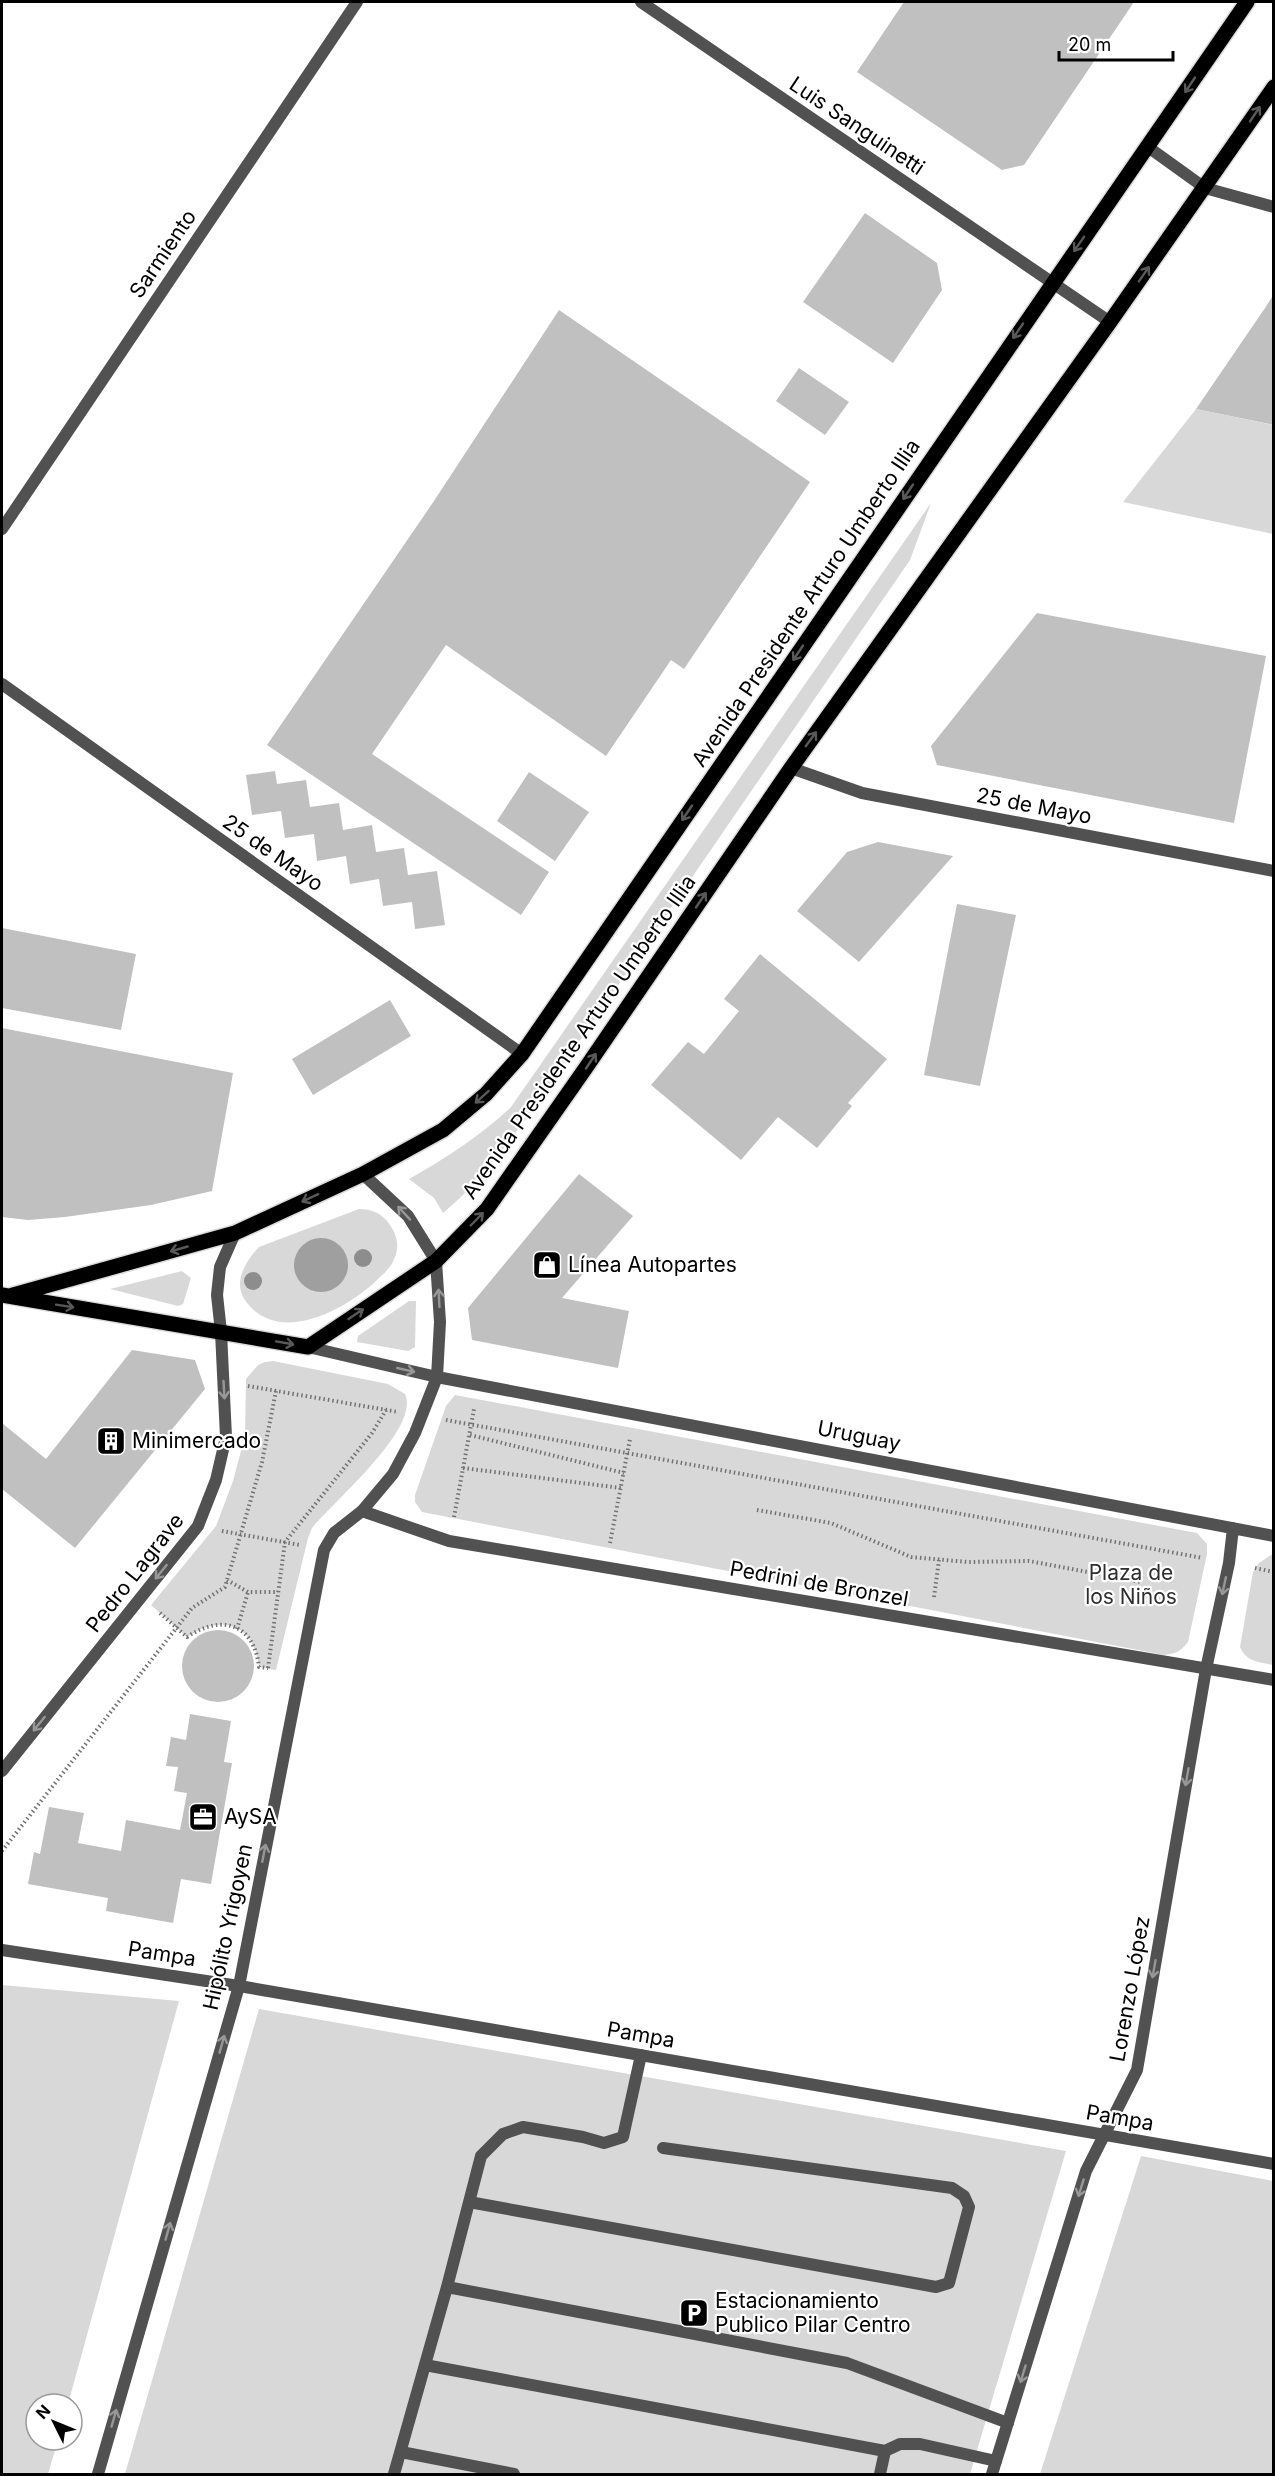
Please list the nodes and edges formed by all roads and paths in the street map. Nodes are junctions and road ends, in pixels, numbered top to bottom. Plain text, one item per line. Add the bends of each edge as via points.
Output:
1 (357, 2) edge
2 (641, 2) edge
3 (1247, 2) edge
4 (1274, 87) edge
5 (1148, 147) junction
6 (1205, 188) junction
7 (1274, 207) edge
8 (1051, 283) junction
9 (1110, 322) junction
10 (2, 529) edge
11 (2, 684) edge
12 (791, 768) junction
13 (1274, 872) edge
14 (522, 1054) junction
15 (363, 1174) junction
16 (235, 1233) junction
17 (436, 1260) junction
18 (5, 1296) edge
19 (221, 1332) junction
20 (308, 1347) junction
21 (437, 1377) junction
22 (224, 1382) junction
23 (479, 1385) junction
24 (276, 1391) junction
25 (635, 1415) junction
26 (422, 1416) junction
27 (471, 1425) junction
28 (470, 1434) junction
29 (627, 1453) junction
30 (463, 1468) junction
31 (624, 1473) junction
32 (621, 1488) junction
33 (757, 1510) dead end
34 (362, 1511) junction
35 (198, 1527) junction
36 (1233, 1528) junction
37 (242, 1535) junction
38 (1274, 1536) edge
39 (449, 1541) junction
40 (324, 1550) junction
41 (939, 1560) junction
42 (1229, 1563) junction
43 (605, 1568) junction
44 (1274, 1572) edge
45 (227, 1580) junction
46 (1141, 1582) dead end
47 (248, 1592) junction
48 (279, 1592) dead end
49 (142, 1597) junction
50 (930, 1623) junction
51 (178, 1628) junction
52 (237, 1629) junction
53 (1206, 1669) junction
54 (298, 1675) junction
55 (1274, 1680) edge
56 (2, 1771) edge
57 (2, 1851) edge
58 (2, 1950) edge
59 (239, 1986) junction
60 (641, 2055) junction
61 (1103, 2134) junction
62 (663, 2148) dead end
63 (1274, 2164) edge
64 (469, 2202) junction
65 (447, 2287) junction
66 (425, 2365) junction
67 (1008, 2423) junction
68 (885, 2451) junction
69 (401, 2452) junction
70 (996, 2461) junction
71 (98, 2475) edge
72 (394, 2475) edge
73 (514, 2475) edge
74 (880, 2475) edge
75 (992, 2475) edge

1 - 10 street, Sarmiento
2 - 8 street, Luis Sanguinetti
3 -> 5 main road, Avenida Presidente Arturo Umberto Illia
6 -> 4 main road, Avenida Presidente Arturo Umberto Illia
5 - 6 street
5 -> 8 main road, Avenida Presidente Arturo Umberto Illia
6 - 7 street
9 -> 6 main road, Avenida Presidente Arturo Umberto Illia
8 - 9 street, Luis Sanguinetti
8 -> 14 main road, Avenida Presidente Arturo Umberto Illia
12 -> 9 main road, Avenida Presidente Arturo Umberto Illia
11 - 14 street, 25 de Mayo
12 - 13 street, 25 de Mayo via 862,793
17 -> 12 main road, Avenida Presidente Arturo Umberto Illia via 487,1209
14 -> 15 main road, Avenida Presidente Arturo Umberto Illia via 486,1094 443,1130
15 -> 16 main road, Avenida Presidente Arturo Umberto Illia
17 -> 15 street via 408,1216
16 -> 18 main road, Avenida Presidente Arturo Umberto Illia
16 - 19 street, Pedro Lagrave via 220,1268 217,1295
20 -> 17 main road, Avenida Presidente Arturo Umberto Illia
21 -> 17 street, Hipólito Yrigoyen via 440,1322
18 -> 19 main road, Avenida Presidente Arturo Umberto Illia
19 -> 20 main road, Avenida Presidente Arturo Umberto Illia
19 - 22 street, Pedro Lagrave
20 -> 21 street, Uruguay
21 - 23 street, Uruguay
21 - 26 street, Hipólito Yrigoyen
22 - 24 path
22 -> 35 street, Pedro Lagrave via 226,1437 216,1480
23 - 25 street, Uruguay
23 - 27 path
24 - 26 path
24 - 37 path
25 - 29 path
25 - 36 street, Uruguay
26 - 27 path
26 - 34 street, Hipólito Yrigoyen via 393,1474
27 - 28 path
27 - 29 path
28 - 30 path
28 - 31 path
29 - 31 path
29 - 42 path
30 - 32 path
30 - 39 path
31 - 32 path
32 - 43 path
33 - 41 path via 831,1523 911,1557
34 - 39 street, Pedrini de Bronzel
34 - 40 street, Hipólito Yrigoyen via 334,1533
35 - 37 path
35 -> 49 street, Pedro Lagrave
36 - 38 street, Uruguay
36 - 42 street, Lorenzo López
37 - 40 path
37 - 45 path
39 - 43 street, Pedrini de Bronzel
40 - 54 street, Hipólito Yrigoyen
41 - 46 path via 1029,1561
41 - 50 path
42 - 44 path
42 -> 53 street, Lorenzo López
43 - 50 street, Pedrini de Bronzel
45 - 47 path
45 - 51 path via 225,1587 192,1608
47 - 48 path
47 - 52 path
49 - 51 path
49 -> 56 street, Pedro Lagrave
50 - 53 street, Pedrini de Bronzel
51 - 52 path via 187,1637 211,1624
51 - 57 path
52 - 54 path via 252,1641 259,1667
53 - 55 street, Pedrini de Bronzel
53 -> 61 street, Lorenzo López via 1137,2070
59 -> 54 street, Hipólito Yrigoyen
58 - 59 street, Pampa
59 - 60 street, Pampa
71 -> 59 street, Hipólito Yrigoyen
60 - 61 street, Pampa
60 - 64 street via 623,2137 604,2143 523,2127 503,2134 481,2156
61 - 63 street, Pampa
61 -> 67 street, Lorenzo López via 1086,2170
62 - 64 street via 952,2188 964,2196 969,2207 949,2283 936,2287
64 - 65 street
65 - 66 street
65 - 67 street via 847,2363
66 - 68 street
66 - 69 street
67 - 70 street, Lorenzo López
68 - 70 street via 900,2444 920,2444
68 - 74 street
69 - 72 street
69 - 73 street
70 - 75 street, Lorenzo López

